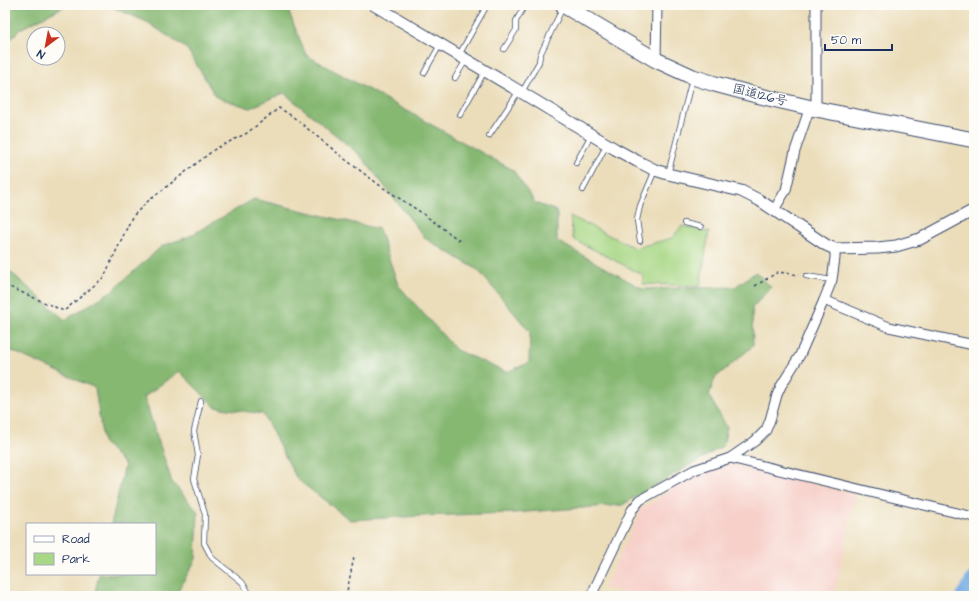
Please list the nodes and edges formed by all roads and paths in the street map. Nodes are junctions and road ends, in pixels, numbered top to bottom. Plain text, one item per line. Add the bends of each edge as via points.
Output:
1 (6, 5) edge
2 (374, 5) edge
3 (487, 5) edge
4 (525, 5) edge
5 (563, 5) edge
6 (656, 5) edge
7 (816, 5) edge
8 (5, 8) edge
9 (441, 44) junction
10 (504, 49) dead end
11 (462, 57) junction
12 (656, 60) junction
13 (485, 71) junction
14 (424, 73) dead end
15 (693, 77) junction
16 (455, 78) dead end
17 (520, 92) junction
18 (813, 108) junction
19 (460, 115) dead end
20 (591, 135) junction
21 (489, 136) dead end
22 (974, 140) edge
23 (607, 144) junction
24 (576, 163) dead end
25 (655, 170) junction
26 (668, 174) junction
27 (583, 190) dead end
28 (774, 210) junction
29 (974, 210) edge
30 (684, 223) dead end
31 (701, 227) dead end
32 (640, 240) dead end
33 (460, 241) dead end
34 (835, 249) junction
35 (806, 276) joint
36 (832, 280) junction
37 (5, 285) edge
38 (755, 286) dead end
39 (824, 300) junction
40 (974, 345) edge
41 (201, 401) dead end
42 (730, 458) junction
43 (974, 517) edge
44 (354, 557) dead end
45 (251, 596) edge
46 (346, 596) edge
47 (590, 596) edge

1 - 8 lane
2 - 9 street
3 - 11 lane
4 - 10 lane via 516,21 516,30
5 - 12 highway, 国道126号
5 - 17 lane via 539,62
6 - 12 street
7 - 18 street
9 - 11 street
9 - 14 lane
11 - 13 street
11 - 16 lane
12 - 15 highway, 国道126号
13 - 17 street
13 - 19 lane
15 - 18 highway, 国道126号
15 - 26 lane
17 - 20 street
17 - 21 lane
18 - 22 highway, 国道126号
18 - 28 street via 795,151 786,190
20 - 23 street
20 - 24 lane
23 - 25 street
23 - 27 lane
25 - 26 street
25 - 32 lane via 637,220
26 - 28 street via 741,191
28 - 34 street
29 - 34 street via 920,239 878,248
30 - 31 lane
33 - 37 path via 382,187 279,108 246,133 215,149 146,202 132,217 104,277 64,311
34 - 36 street
35 - 36 lane
35 - 38 path via 778,272
36 - 39 street
39 - 40 street via 889,327
39 - 42 street via 800,355 780,386 766,430
41 - 45 lane via 194,430 198,455 194,478 205,514 204,543 212,558 242,582
42 - 43 street
42 - 47 street via 694,470 640,500 632,510
44 - 46 path

